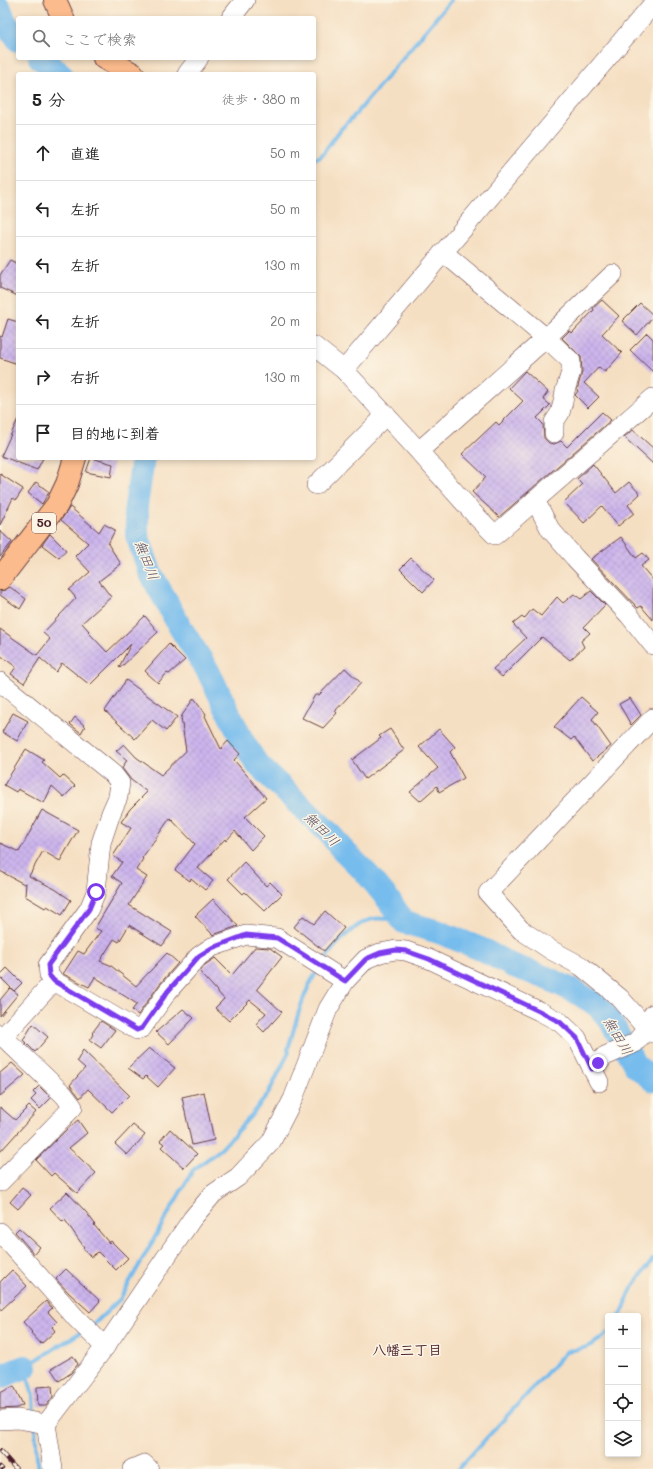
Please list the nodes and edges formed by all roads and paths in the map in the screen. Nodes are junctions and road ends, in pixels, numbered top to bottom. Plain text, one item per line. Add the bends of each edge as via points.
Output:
1 (54, 0) edge
2 (244, 0) edge
3 (653, 4) edge
4 (62, 16) edge
5 (232, 16) edge
6 (108, 60) edge
7 (198, 60) edge
8 (129, 72) edge
9 (188, 72) edge
10 (443, 252) junction
11 (613, 274) dead end
12 (546, 338) junction
13 (316, 348) edge
14 (344, 370) junction
15 (653, 398) edge
16 (386, 415) junction
17 (554, 433) dead end
18 (420, 451) junction
19 (74, 460) edge
20 (316, 485) dead end
21 (535, 500) junction
22 (0, 579) edge
23 (653, 645) edge
24 (0, 682) edge
25 (653, 718) edge
26 (54, 981) junction
27 (345, 981) junction
28 (648, 1028) edge
29 (2, 1035) edge
30 (0, 1182) edge
31 (0, 1232) edge
32 (102, 1344) junction
33 (0, 1420) edge
34 (46, 1424) junction
35 (53, 1469) edge
36 (132, 1469) edge
37 (149, 1469) edge

1 - 4 main road
2 - 5 street
3 - 10 street
6 - 8 main road
7 - 9 street
10 - 12 street
10 - 14 street
11 - 12 street
12 - 17 street via 571,361 571,372 560,413 554,422
12 - 18 street
13 - 14 street
14 - 16 street
15 - 21 street
16 - 18 street
16 - 20 street
18 - 21 street via 495,535
19 - 22 main road, 50 via 57,505
21 - 23 street via 550,529
24 - 26 street via 120,783 118,797 101,843 96,892 89,909 48,965 49,975
25 - 28 street via 488,893 521,930 581,966 620,998
26 - 27 street via 137,1030 142,1028 168,991 199,956 212,948 246,935 277,938
26 - 29 street
27 - 28 street via 366,959 380,953 406,951 429,959 560,1022 577,1038 596,1071 604,1056 635,1043
27 - 32 street via 328,1009 293,1099 271,1142 238,1177 213,1194
29 - 30 street via 64,1095 73,1107
31 - 32 street
32 - 34 street
33 - 34 street via 18,1419
34 - 35 street
36 - 37 street via 144,1464

